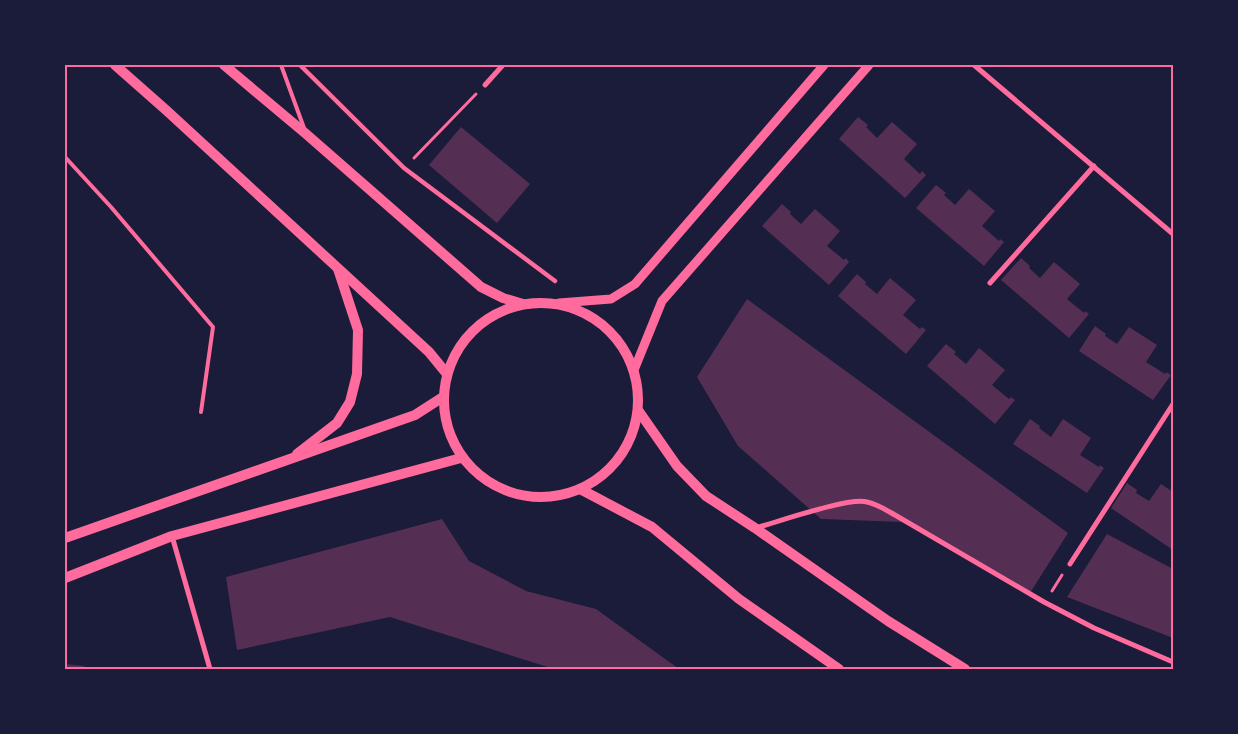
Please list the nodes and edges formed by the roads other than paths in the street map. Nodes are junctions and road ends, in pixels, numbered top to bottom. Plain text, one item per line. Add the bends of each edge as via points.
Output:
1 (115, 65) edge
2 (224, 65) edge
3 (281, 65) edge
4 (300, 65) edge
5 (503, 65) edge
6 (824, 65) edge
7 (869, 65) edge
8 (974, 65) edge
9 (485, 85) road end
10 (305, 132) junction
11 (65, 157) edge
12 (1094, 166) junction
13 (1173, 234) edge
14 (338, 268) junction
15 (555, 281) dead end
16 (990, 283) dead end
17 (558, 303) junction
18 (522, 304) junction
19 (634, 370) junction
20 (447, 374) junction
21 (443, 397) junction
22 (1173, 404) edge
23 (638, 410) junction
24 (201, 412) dead end
25 (461, 458) junction
26 (290, 460) junction
27 (580, 489) junction
28 (755, 528) junction
29 (172, 536) junction
30 (65, 538) edge
31 (1070, 564) road end
32 (65, 578) edge
33 (1173, 662) edge
34 (210, 669) edge
35 (839, 669) edge
36 (965, 669) edge

1 - 14 main road
2 - 10 main road
3 - 10 lane
4 - 15 street via 404,168
5 - 9 street
6 - 17 street via 635,284 611,298
7 - 19 street via 662,300
8 - 12 street
10 - 18 main road via 481,287
11 - 24 lane via 213,327
12 - 13 street
12 - 16 street
14 - 20 main road via 429,352
14 - 26 main road via 358,330 357,374 350,402 337,423
17 - 18 main road
17 - 19 main road via 584,312 606,326 623,346
18 - 20 main road via 497,312 475,328 458,349
19 - 23 main road
20 - 21 main road
21 - 25 main road via 447,427
21 - 26 main road via 414,415
22 - 31 street
23 - 27 main road via 632,435 620,457 602,476
23 - 28 main road via 677,466 706,496
25 - 27 main road via 477,474 500,489 526,496 554,497
25 - 29 main road
26 - 30 main road
27 - 35 main road via 652,527 740,599
28 - 33 street via 849,502 866,501 895,514 1044,602
28 - 36 main road via 888,622
29 - 32 main road
29 - 34 street

